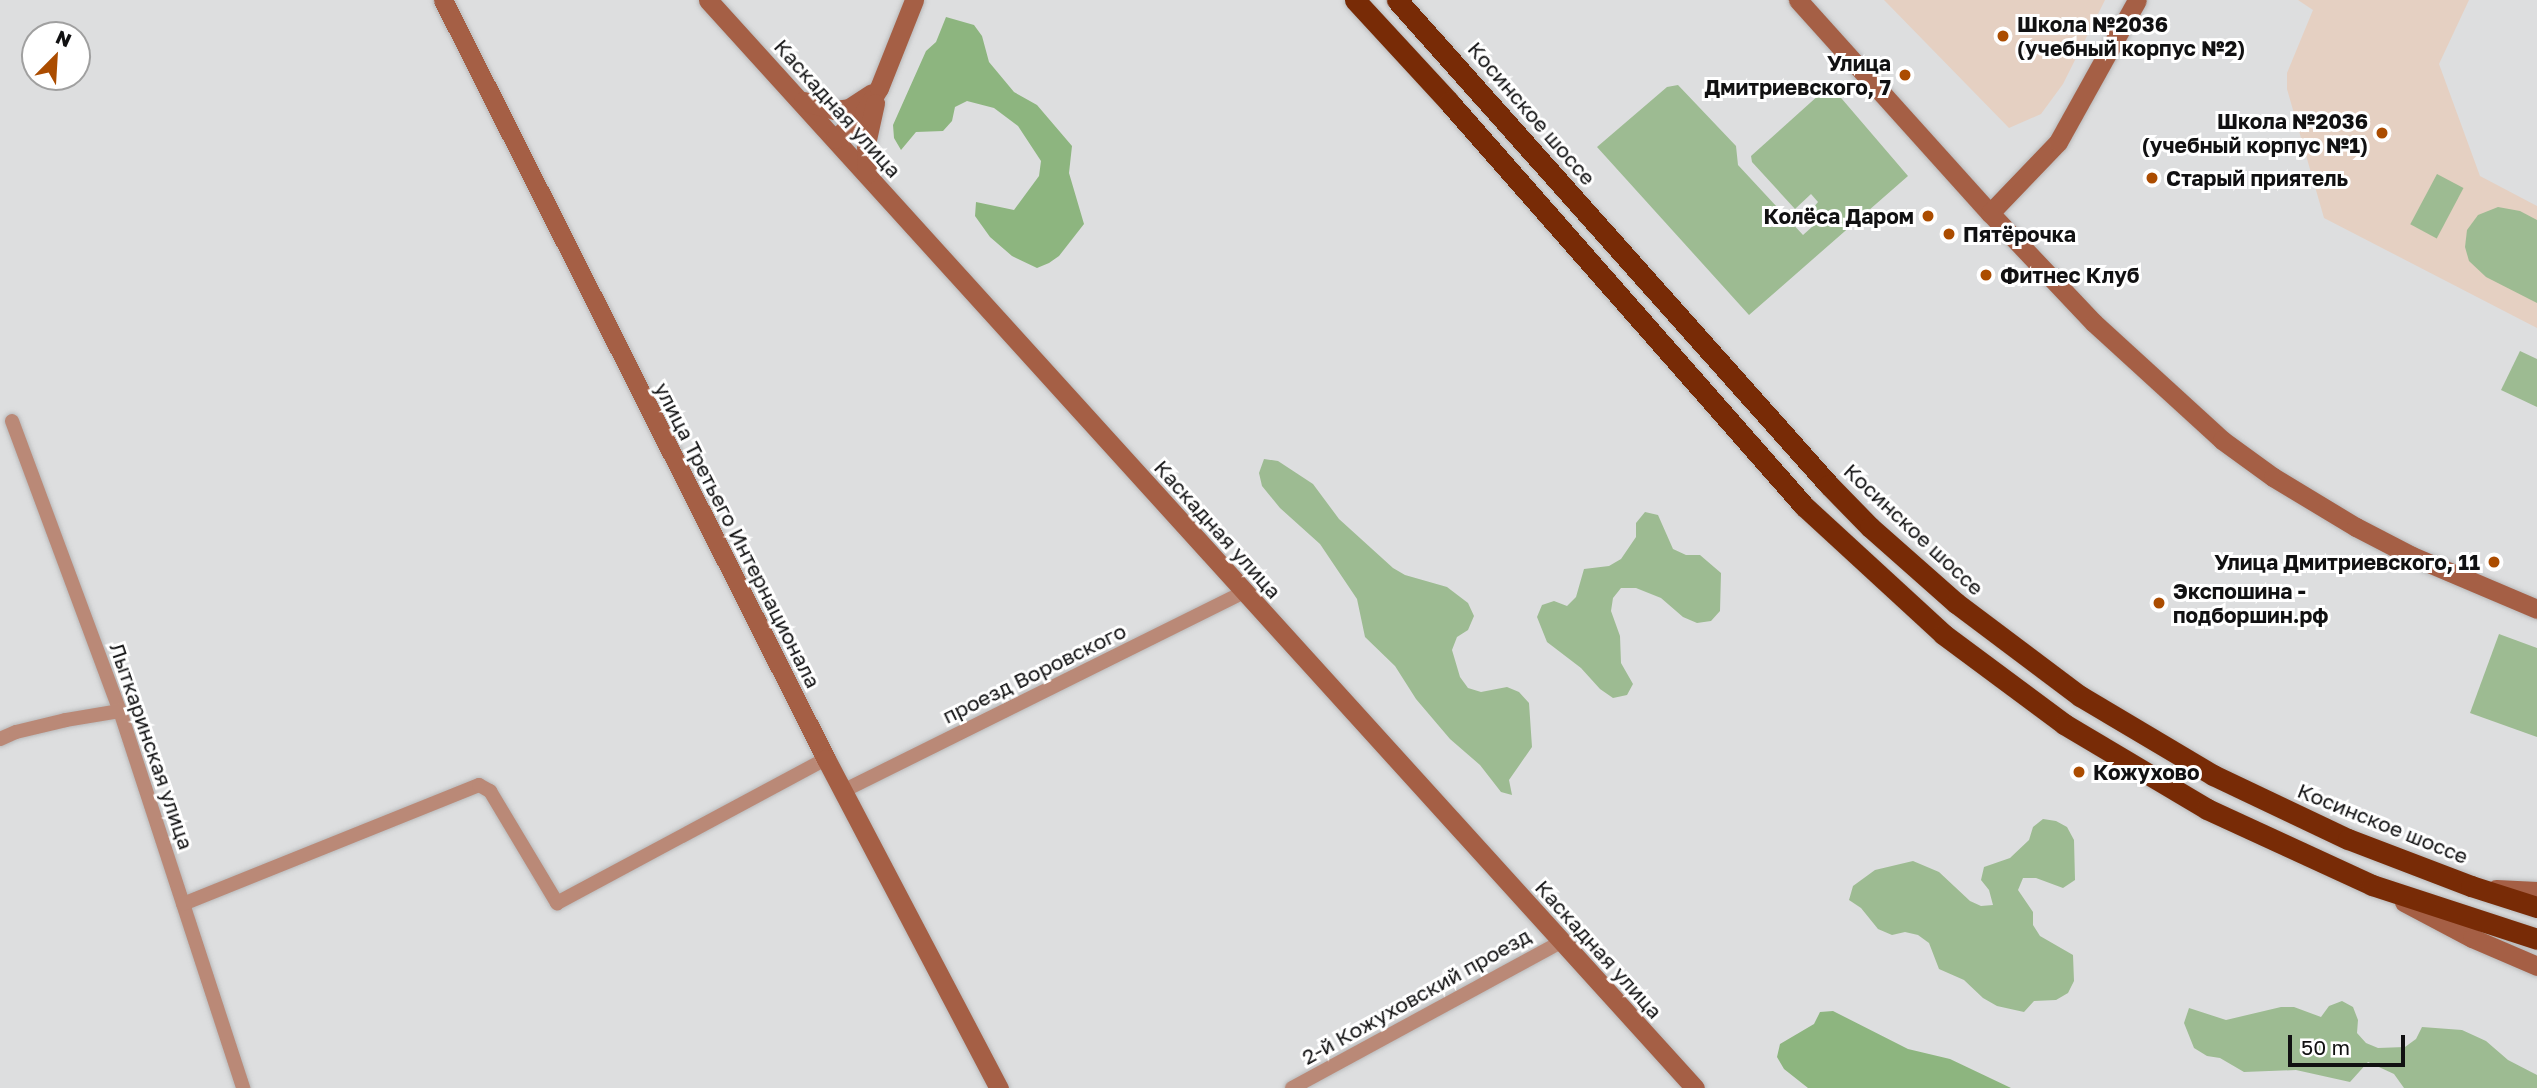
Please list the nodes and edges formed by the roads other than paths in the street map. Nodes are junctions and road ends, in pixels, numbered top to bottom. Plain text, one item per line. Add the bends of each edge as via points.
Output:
1 (443, 0) edge
2 (709, 0) edge
3 (914, 0) edge
4 (1355, 0) edge
5 (1397, 0) edge
6 (1798, 0) edge
7 (2137, 0) edge
8 (879, 89) junction
9 (799, 99) junction
10 (835, 139) junction
11 (867, 174) junction
12 (1990, 213) junction
13 (12, 421) dead end
14 (1244, 592) junction
15 (2537, 609) edge
16 (120, 711) junction
17 (0, 739) edge
18 (826, 759) junction
19 (843, 791) junction
20 (2372, 885) junction
21 (2471, 886) junction
22 (2537, 891) edge
23 (183, 904) junction
24 (2537, 906) edge
25 (2537, 939) edge
26 (1561, 942) junction
27 (2537, 966) edge
28 (243, 1088) edge
29 (999, 1088) edge
30 (1292, 1088) edge
31 (1695, 1088) edge

1 - 18 street, улица Третьего Интернационала
2 - 9 street, Каскадная улица
3 - 8 street
4 - 20 highway via 1804,506 1943,634 2055,718 2159,783
5 - 21 highway, Косинское шоссе via 1829,485 1956,603 2080,696 2213,775 2348,839
6 - 12 street
7 - 12 street via 2058,142
8 - 9 street via 849,108 835,110
8 - 10 street via 864,112
8 - 11 street via 867,137
9 - 10 street, Каскадная улица
10 - 11 street, Каскадная улица
11 - 14 street, Каскадная улица
12 - 15 street via 2139,367 2222,440 2273,477 2412,556
13 - 16 street, Лыткаринская улица
14 - 19 street, проезд Воровского
14 - 26 street, Каскадная улица
16 - 17 street via 66,720
16 - 23 street, Лыткаринская улица
18 - 19 street, улица Третьего Интернационала
18 - 23 street via 557,903 490,791 479,785
19 - 29 street, улица Третьего Интернационала
20 - 25 highway
20 - 27 street via 2472,938
21 - 22 street
21 - 24 highway, Косинское шоссе
23 - 28 street, Лыткаринская улица
26 - 30 street, 2-й Кожуховский проезд
26 - 31 street, Каскадная улица

